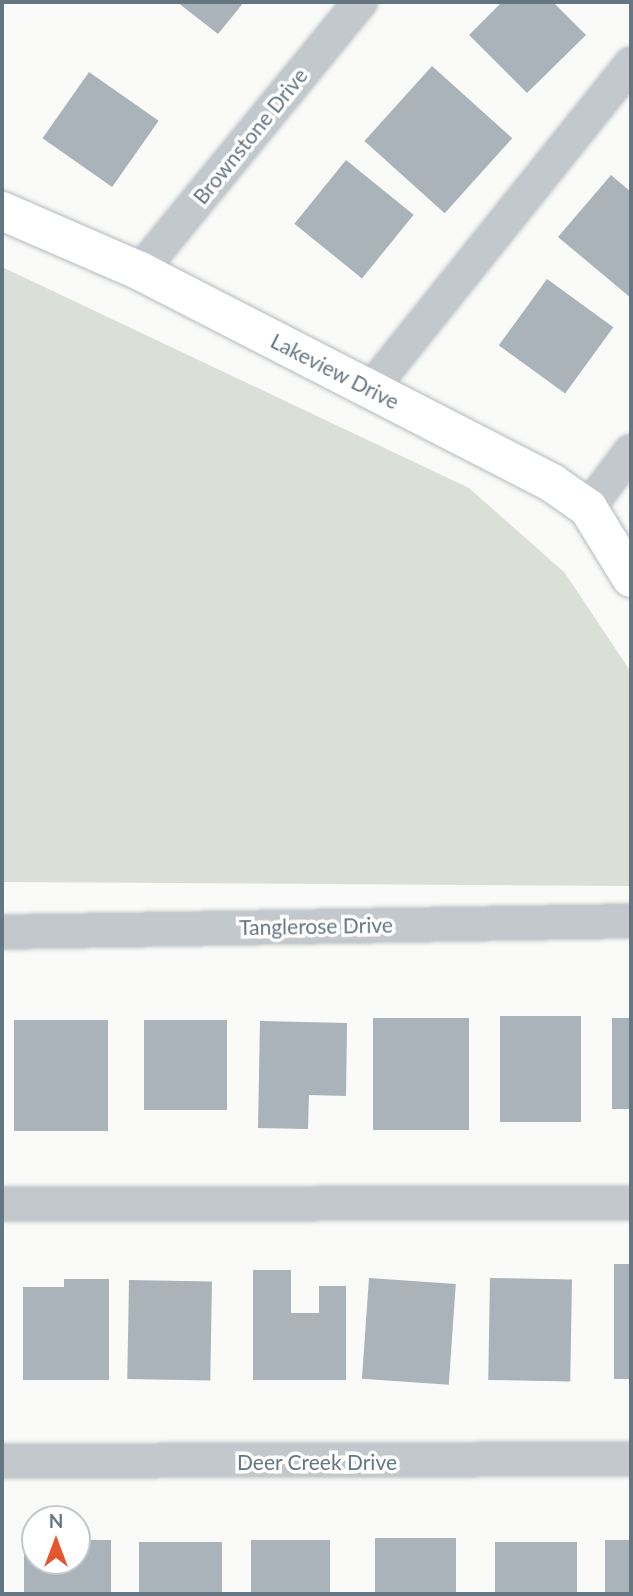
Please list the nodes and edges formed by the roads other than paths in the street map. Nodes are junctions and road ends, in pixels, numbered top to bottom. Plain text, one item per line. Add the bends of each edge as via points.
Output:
1 (360, 2) edge
2 (631, 64) edge
3 (2, 211) edge
4 (140, 271) junction
5 (370, 390) junction
6 (631, 451) edge
7 (588, 508) junction
8 (631, 578) edge
9 (631, 921) edge
10 (2, 932) edge
11 (631, 1203) edge
12 (2, 1204) edge
13 (631, 1459) edge
14 (2, 1461) edge

1 - 4 street, Brownstone Drive
2 - 5 street
3 - 4 street, Lakeview Drive
4 - 5 street, Lakeview Drive
5 - 7 street, Lakeview Drive
6 - 7 street
7 - 8 street
9 - 10 street, Tanglerose Drive
11 - 12 street
13 - 14 street, Deer Creek Drive

